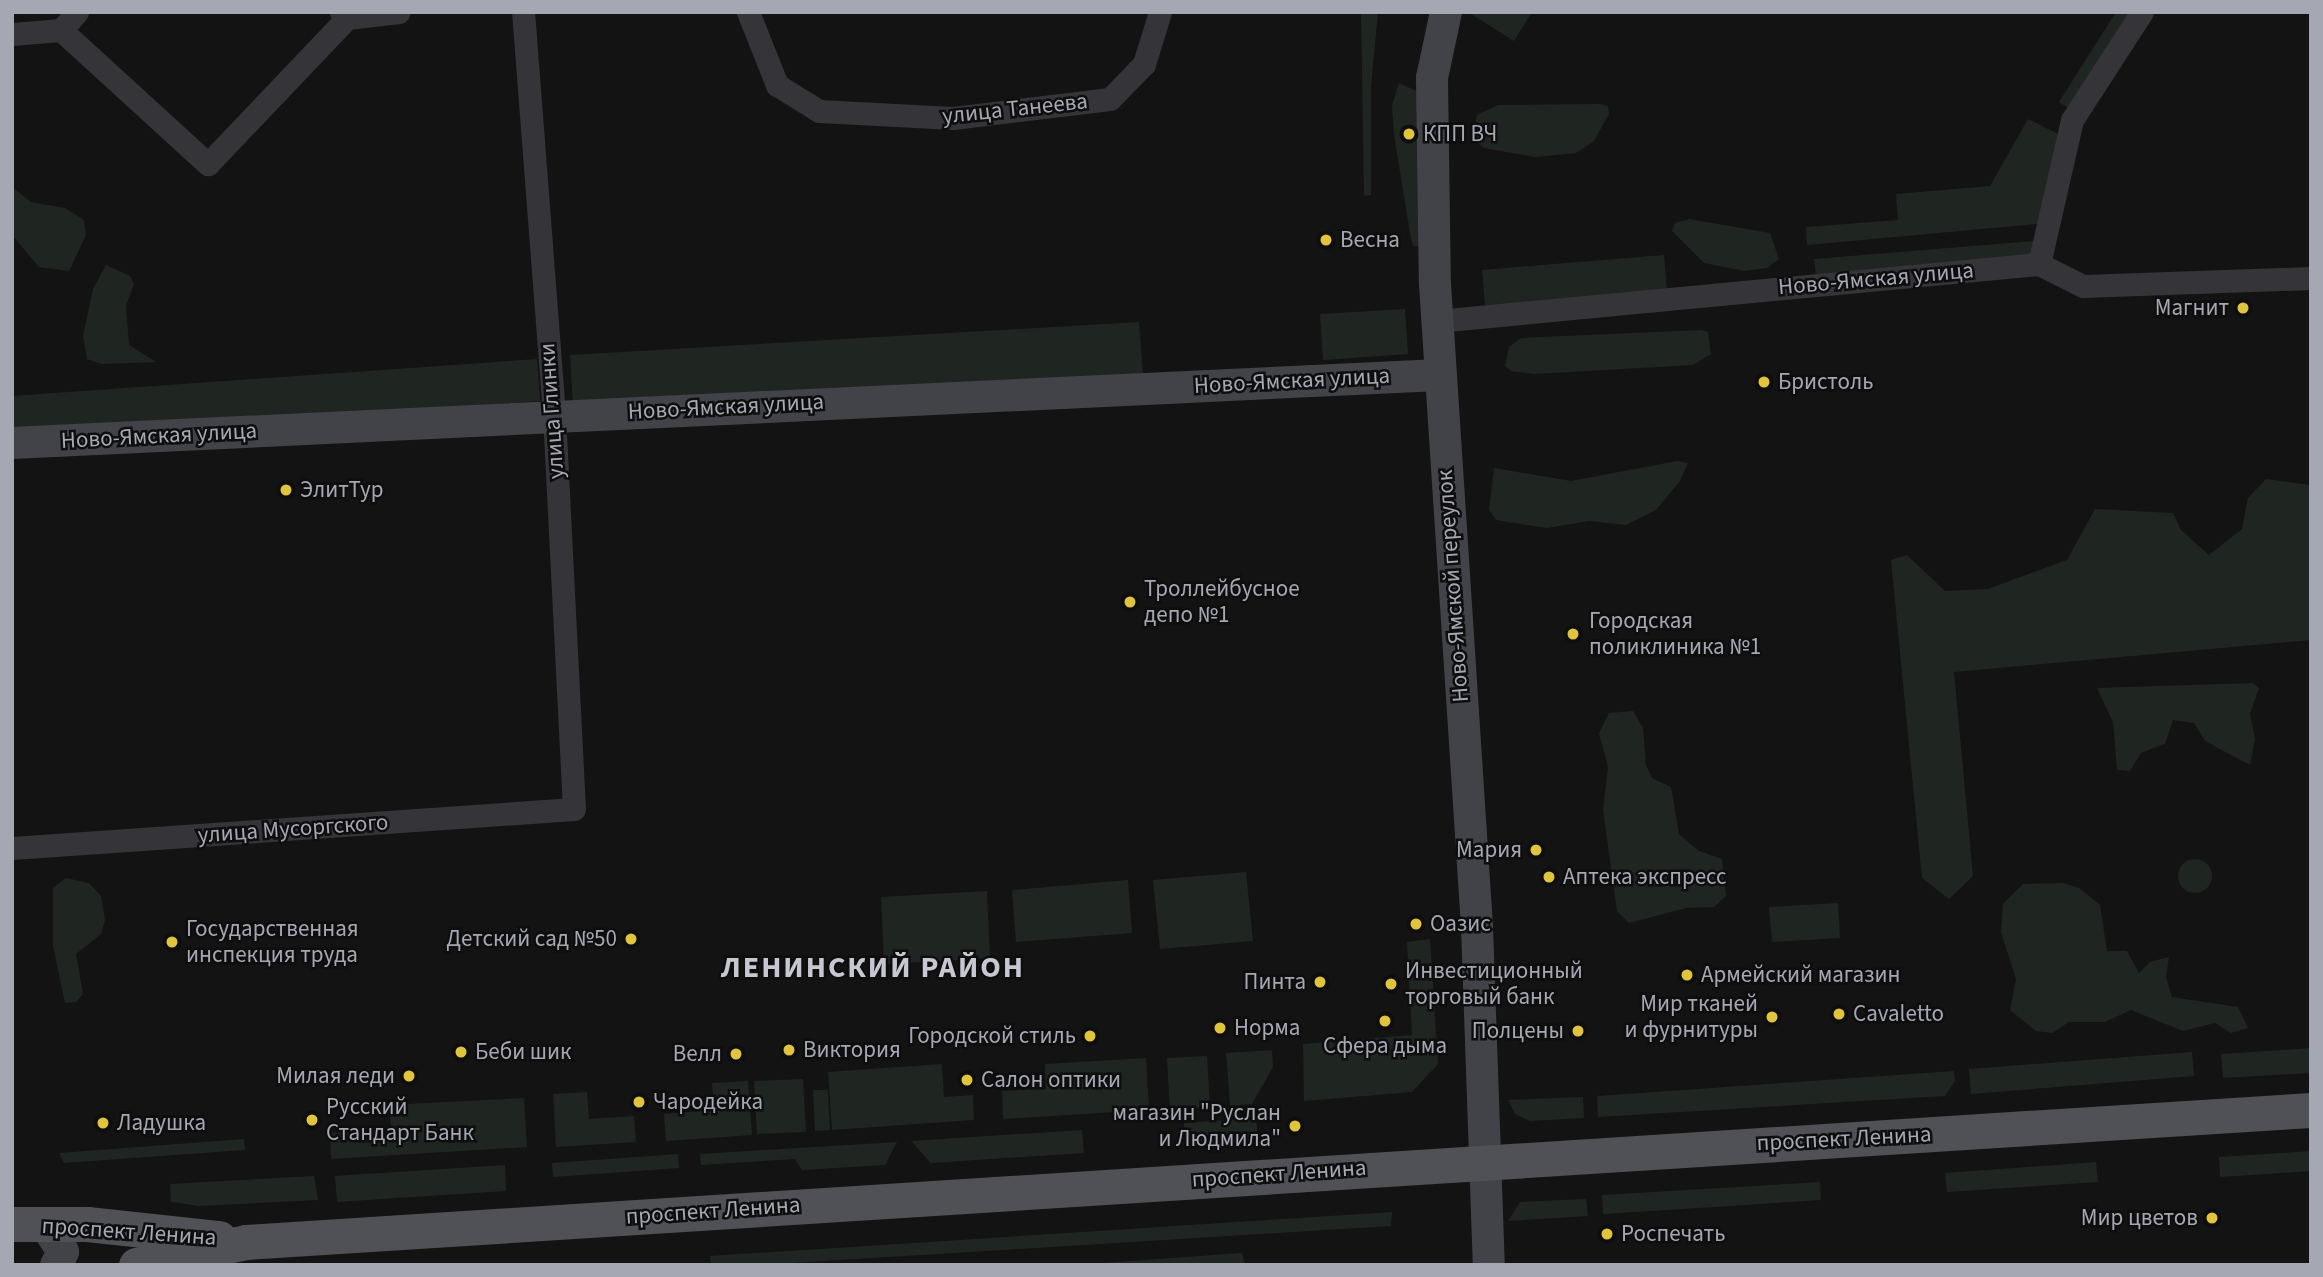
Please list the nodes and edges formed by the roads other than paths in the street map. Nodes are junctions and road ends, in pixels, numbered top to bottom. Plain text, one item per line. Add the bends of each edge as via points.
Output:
1 (78, 12) edge
2 (399, 12) edge
3 (523, 12) edge
4 (748, 12) edge
5 (1160, 12) edge
6 (1446, 12) edge
7 (2142, 12) edge
8 (344, 15) edge
9 (61, 30) junction
10 (12, 34) edge
11 (2039, 264) junction
12 (2311, 278) edge
13 (1437, 321) junction
14 (1439, 375) junction
15 (554, 414) junction
16 (12, 443) edge
17 (574, 809) joint
18 (12, 848) edge
19 (2311, 1110) edge
20 (1487, 1160) junction
21 (29, 1224) edge
22 (247, 1242) junction
23 (56, 1265) edge
24 (136, 1265) edge
25 (1489, 1265) edge

1 - 9 street
2 - 8 street
3 - 15 street, улица Глинки
4 - 5 street, улица Танеева via 777,85 818,111 953,118 1110,99 1144,64
6 - 13 street, Ново-Ямской переулок via 1432,90
7 - 11 street via 2072,120
8 - 9 street via 208,164
9 - 10 street
11 - 12 street via 2083,286
11 - 13 street, Ново-Ямская улица
13 - 14 street, Ново-Ямской переулок
14 - 15 street, Ново-Ямская улица
14 - 20 street, Ново-Ямской переулок via 1478,927
15 - 16 street, Ново-Ямская улица
15 - 17 street, улица Глинки
17 - 18 street, улица Мусоргского
19 - 20 main road, проспект Ленина
20 - 22 main road, проспект Ленина
20 - 25 street, Ново-Ямской переулок
21 - 22 main road, проспект Ленина via 98,1225
21 - 23 street via 63,1252
22 - 24 main road, проспект Ленина

